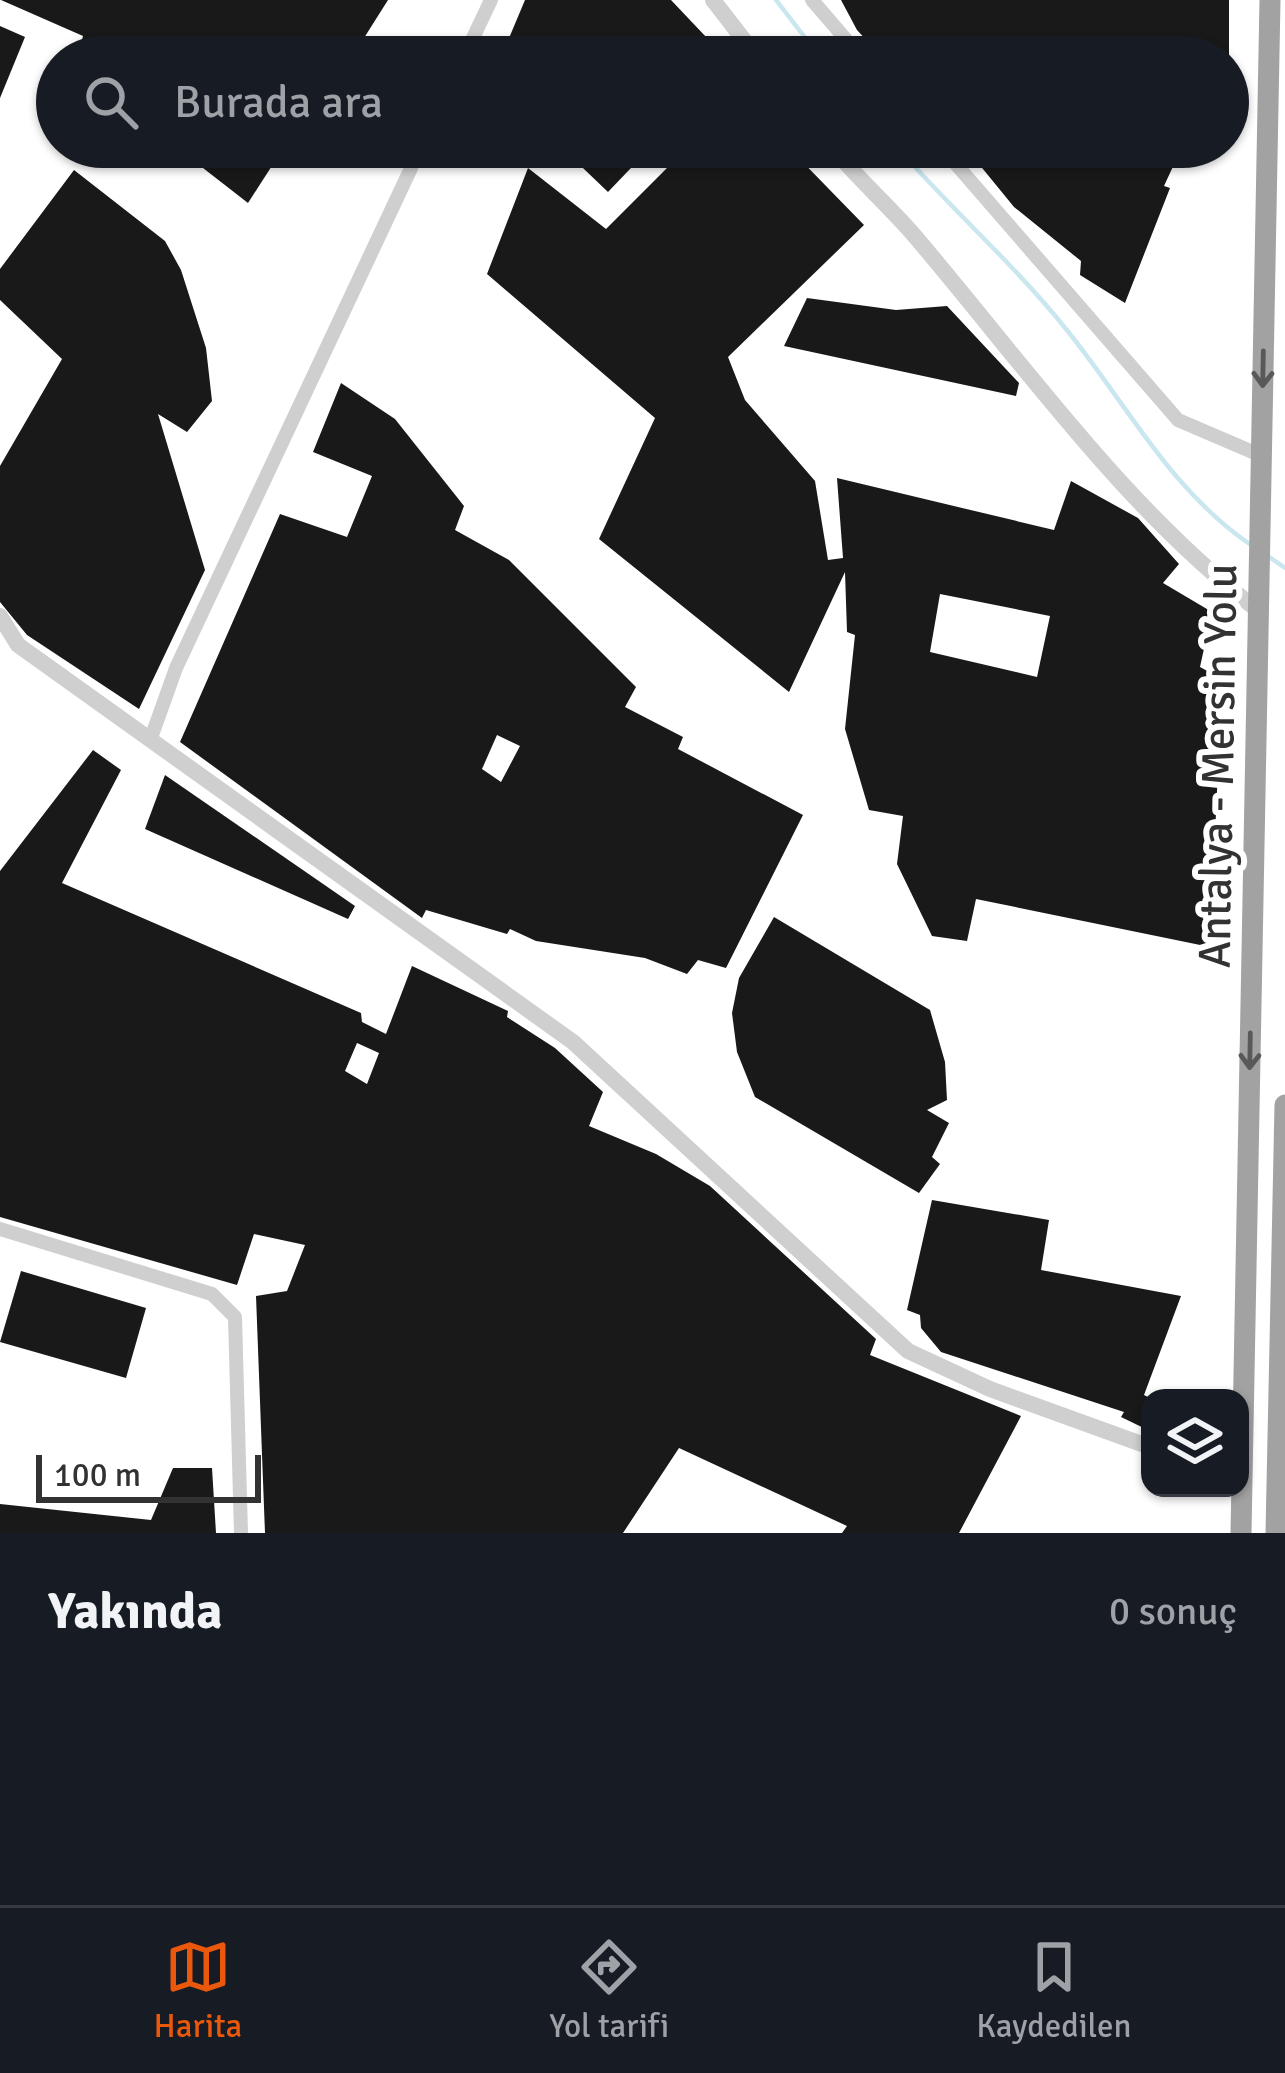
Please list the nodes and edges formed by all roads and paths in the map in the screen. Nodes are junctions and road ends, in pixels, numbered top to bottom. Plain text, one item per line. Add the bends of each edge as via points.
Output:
1 (491, 0) edge
2 (712, 0) edge
3 (812, 0) edge
4 (1270, 0) edge
5 (474, 36) edge
6 (740, 36) edge
7 (842, 36) edge
8 (412, 168) edge
9 (852, 168) edge
10 (959, 168) edge
11 (1262, 456) junction
12 (1260, 605) junction
13 (0, 616) edge
14 (151, 739) junction
15 (1285, 1105) edge
16 (0, 1229) edge
17 (1243, 1389) edge
18 (1141, 1444) edge
19 (1241, 1497) edge
20 (241, 1533) edge
21 (1241, 1533) edge
22 (1276, 1533) edge

1 - 5 street
2 - 6 street
3 - 7 street
4 -> 11 highway, Antalya - Mersin Yolu
8 - 14 street via 176,668
9 - 12 street via 1110,470 1221,583
10 - 11 street via 1178,420
11 - 12 highway, Antalya - Mersin Yolu
12 -> 17 highway, Antalya - Mersin Yolu
13 - 14 street via 18,645
14 - 18 street via 572,1042 908,1351
15 - 22 highway
16 - 20 street via 227,1305 235,1317
19 - 21 highway, Antalya - Mersin Yolu

